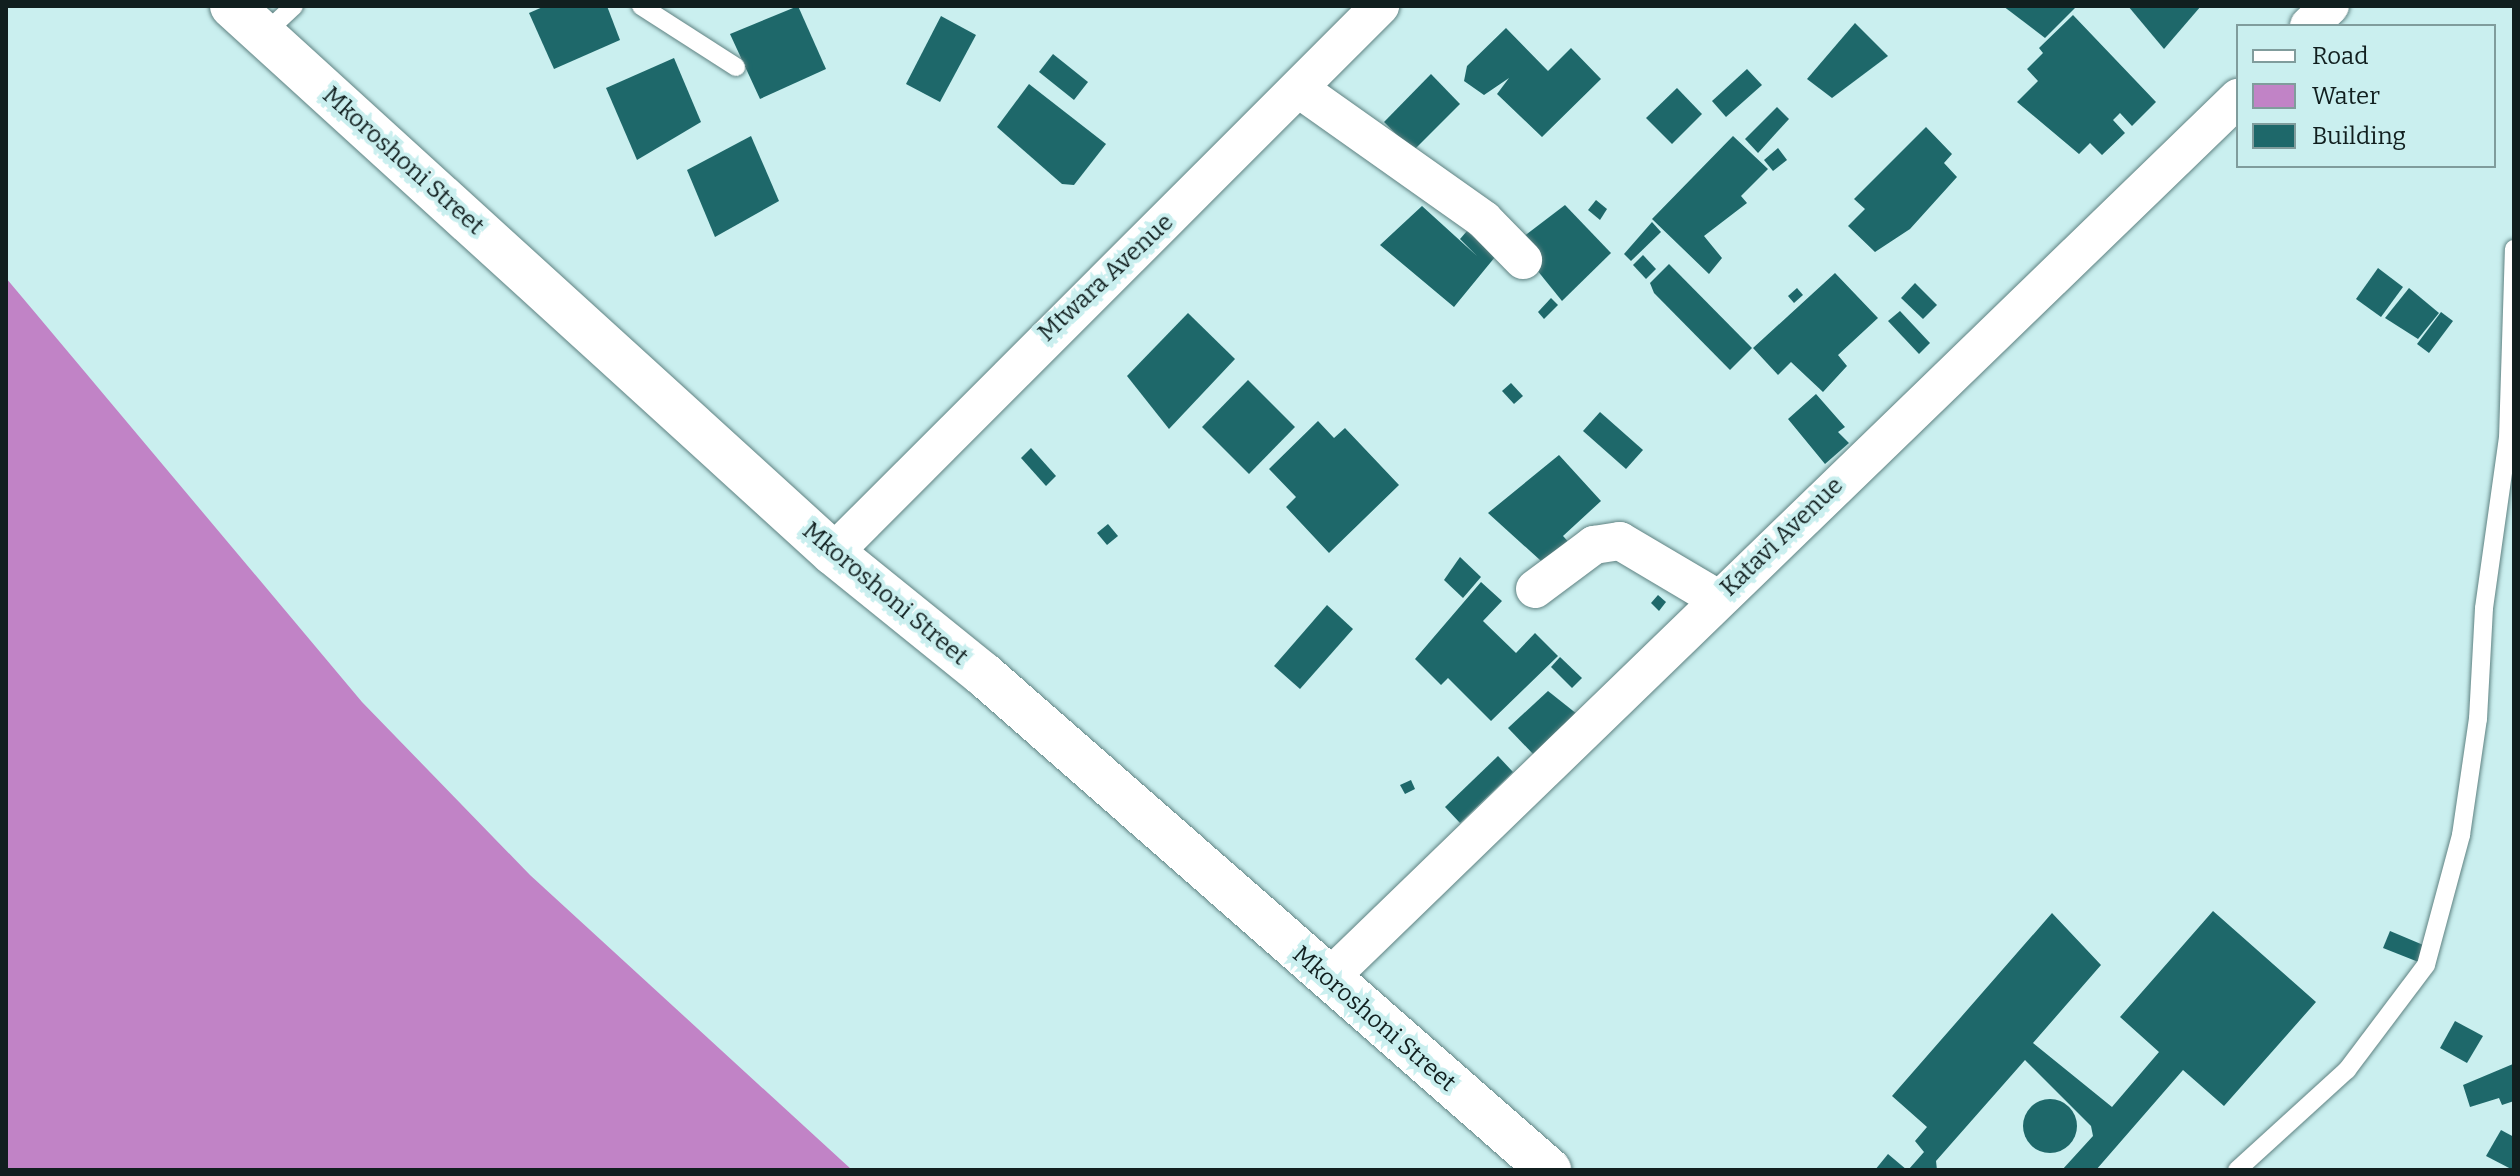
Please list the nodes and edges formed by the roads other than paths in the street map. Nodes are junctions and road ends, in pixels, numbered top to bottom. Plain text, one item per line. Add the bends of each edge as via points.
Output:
1 (232, 6) edge
2 (641, 6) edge
3 (1380, 6) edge
4 (2330, 6) edge
5 (279, 20) edge
6 (2311, 24) edge
7 (736, 67) dead end
8 (1302, 91) junction
9 (2236, 100) edge
10 (2514, 249) edge
11 (1523, 260) dead end
12 (833, 553) junction
13 (1535, 589) dead end
14 (1718, 599) junction
15 (1328, 979) junction
16 (1549, 1170) edge
17 (2237, 1170) edge

1 - 5 street, Mkoroshoni Street
2 - 7 lane
3 - 8 street, Mtwara Avenue
4 - 6 street
5 - 12 street, Mkoroshoni Street
8 - 11 street via 1484,220
8 - 12 street, Mtwara Avenue via 1048,331
9 - 14 street, Katavi Avenue
10 - 17 lane via 2508,438 2484,608 2478,719 2461,835 2426,965 2347,1070
12 - 15 street, Mkoroshoni Street via 983,674
13 - 14 street via 1594,545 1620,541
14 - 15 street, Katavi Avenue
15 - 16 street, Mkoroshoni Street

